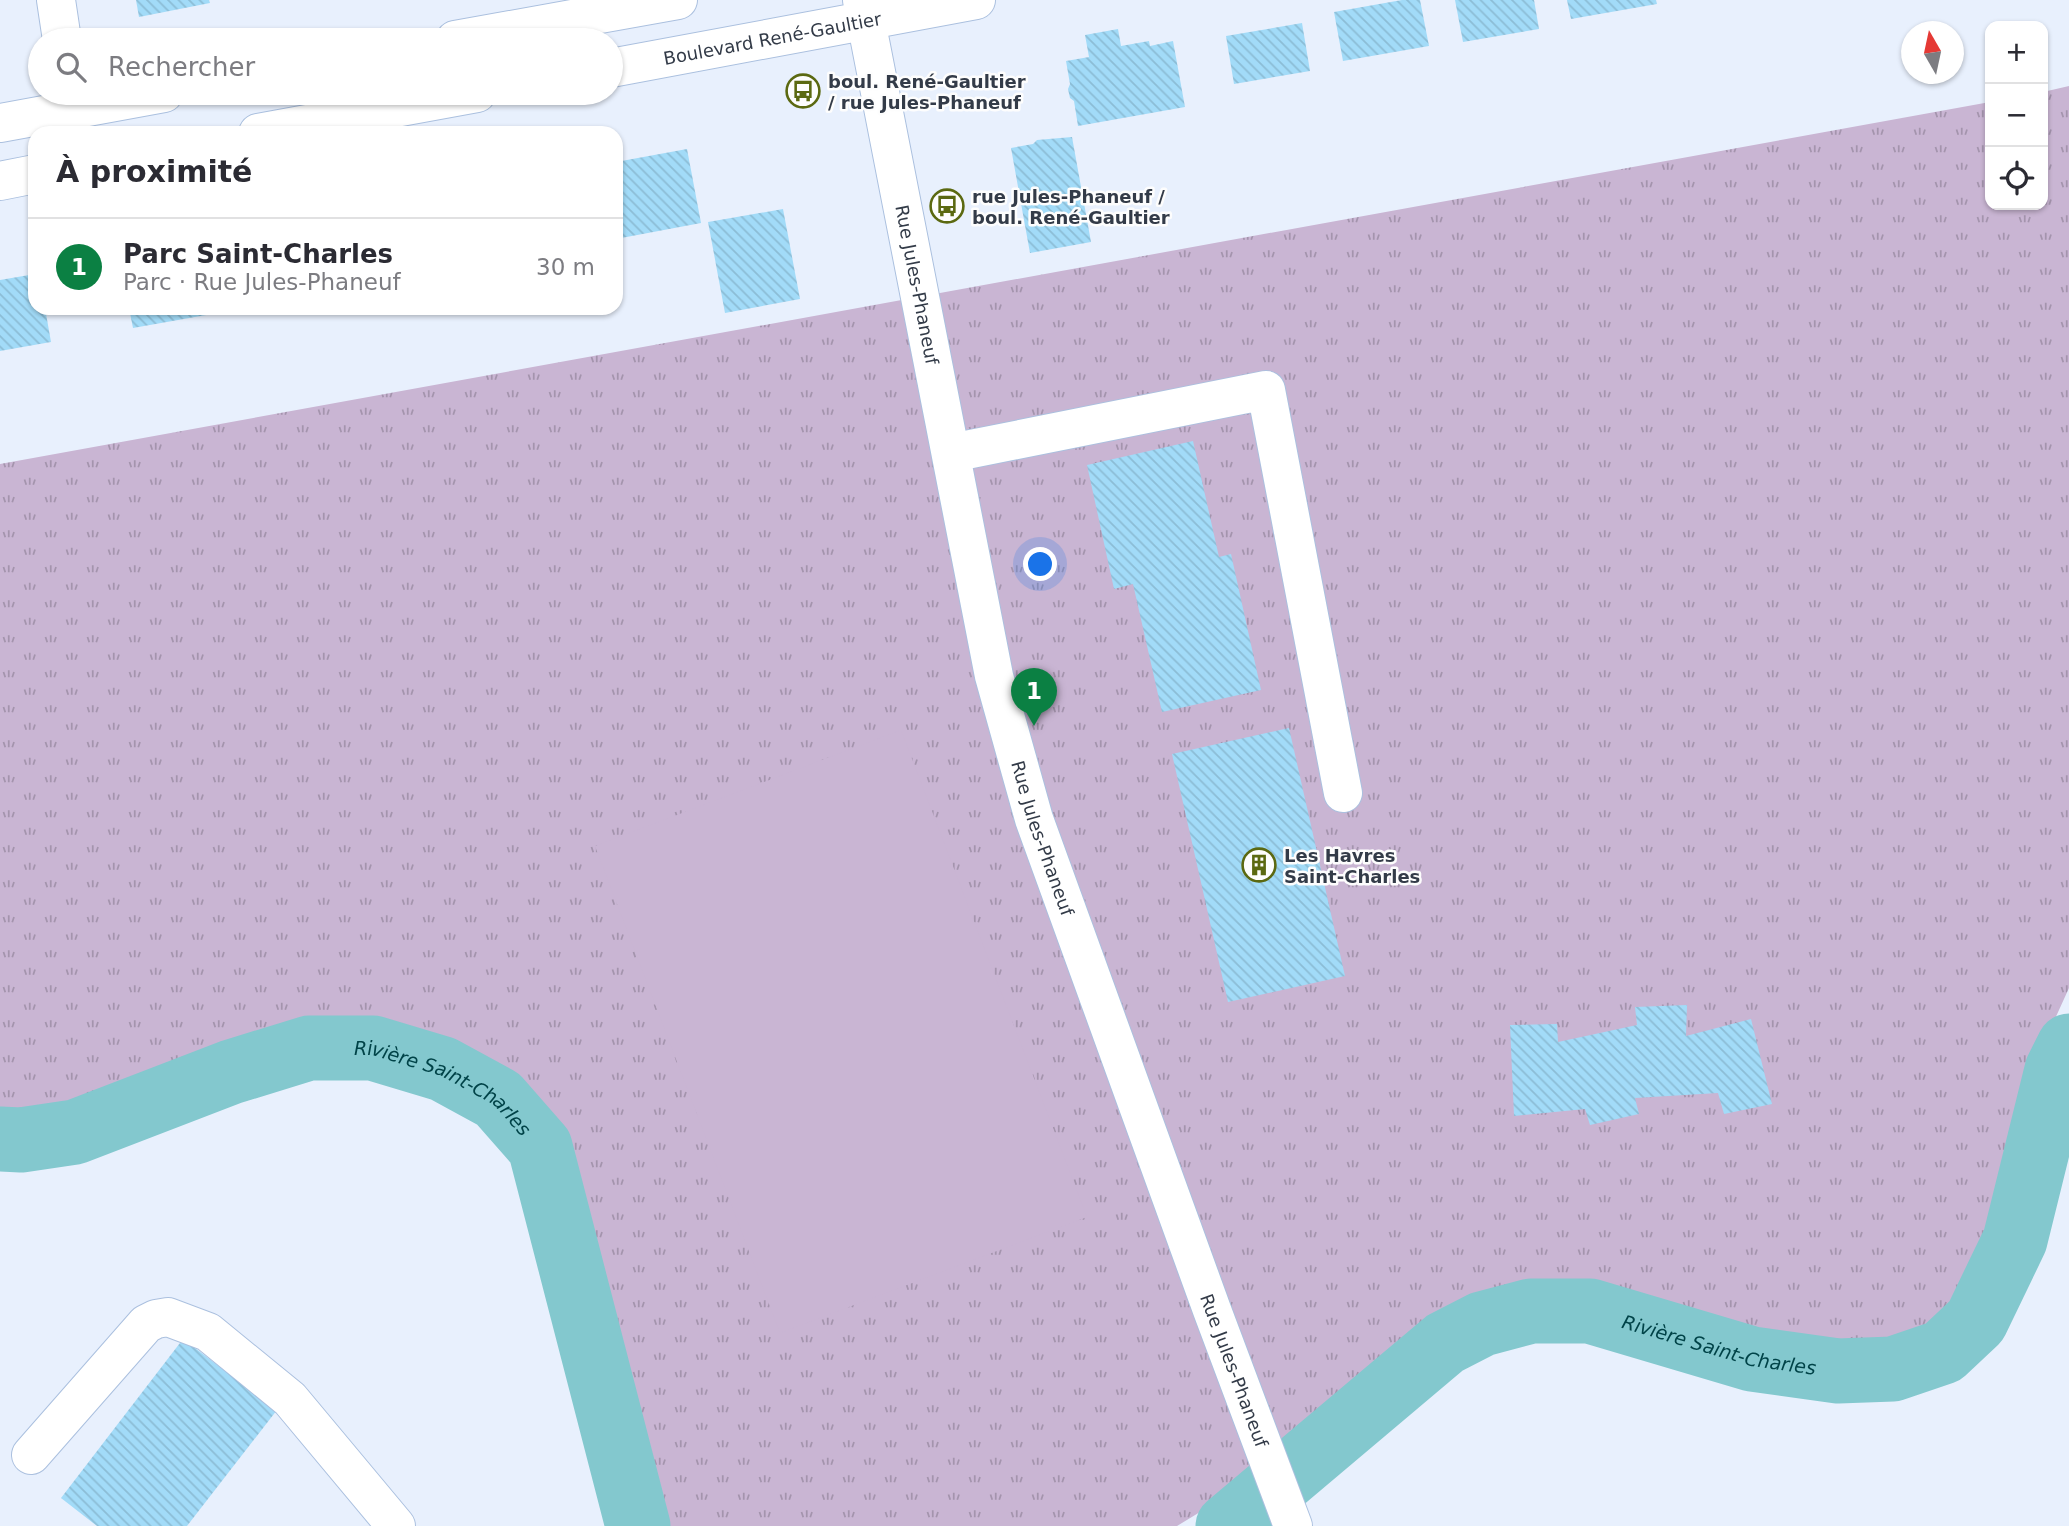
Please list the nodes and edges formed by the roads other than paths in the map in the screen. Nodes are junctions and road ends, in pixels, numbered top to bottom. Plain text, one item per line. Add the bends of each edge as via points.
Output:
1 (56, 0) edge
2 (678, 0) edge
3 (976, 0) edge
4 (864, 10) edge
5 (60, 28) edge
6 (522, 28) edge
7 (623, 65) edge
8 (107, 105) edge
9 (411, 105) edge
10 (74, 112) edge
11 (0, 123) edge
12 (296, 126) edge
13 (28, 175) edge
14 (0, 180) edge
15 (951, 453) junction
16 (1343, 793) dead end
17 (31, 1455) dead end
18 (396, 1526) edge
19 (1293, 1526) edge

1 - 5 street
2 - 6 street
3 - 4 street, Boulevard René-Gaultier
4 - 7 street, Boulevard René-Gaultier
4 - 15 street, Rue Jules-Phaneuf
8 - 10 street
9 - 12 street
10 - 11 street
13 - 14 street
15 - 16 street via 1266,390
15 - 19 street, Rue Jules-Phaneuf via 994,676 1034,819
17 - 18 street via 146,1324 168,1317 208,1332 290,1399

